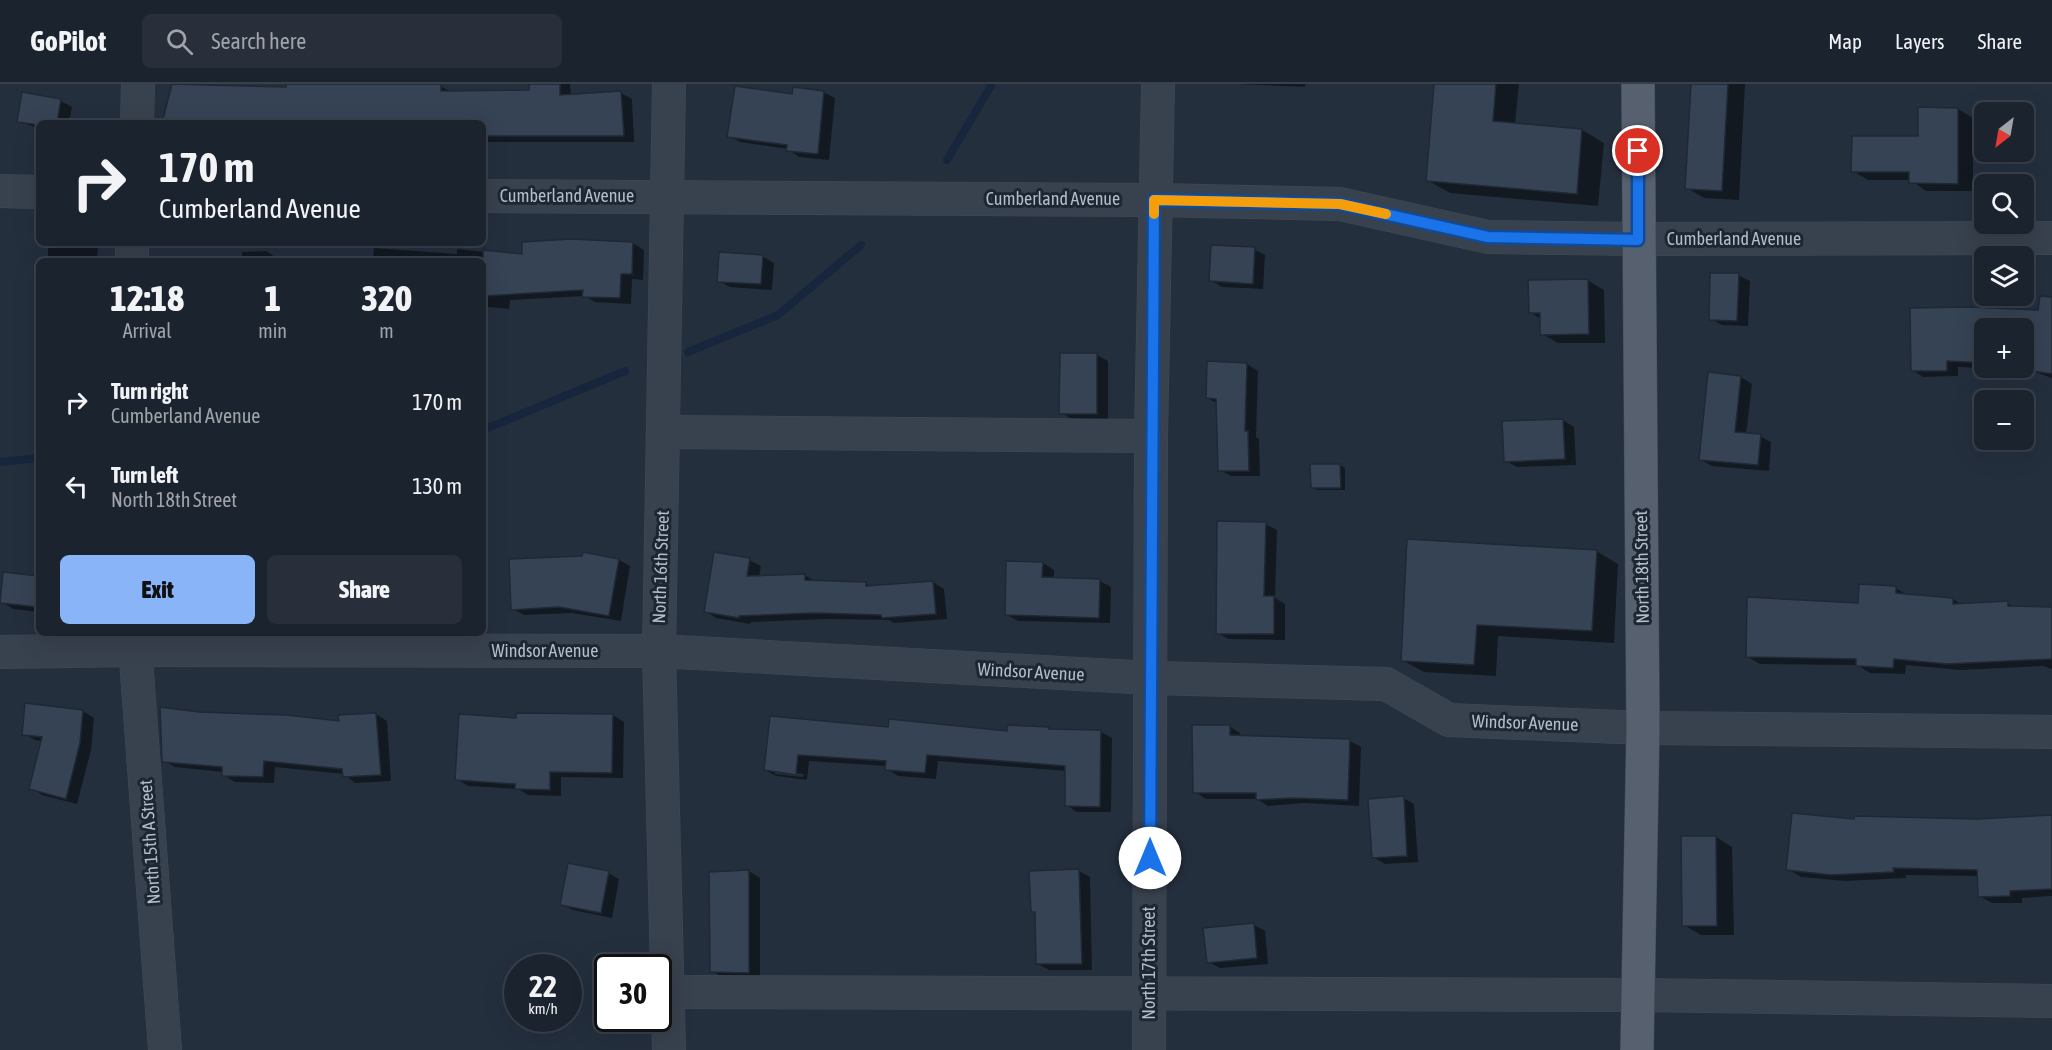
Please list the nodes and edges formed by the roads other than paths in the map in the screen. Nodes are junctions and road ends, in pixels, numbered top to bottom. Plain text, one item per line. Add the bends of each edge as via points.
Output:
1 (138, 84) edge
2 (669, 84) edge
3 (1158, 84) edge
4 (1638, 84) edge
5 (137, 120) edge
6 (0, 191) edge
7 (36, 192) edge
8 (486, 196) edge
9 (666, 197) junction
10 (1154, 200) junction
11 (2052, 238) edge
12 (1638, 240) junction
13 (665, 432) junction
14 (1151, 436) junction
15 (135, 642) edge
16 (659, 651) junction
17 (0, 652) edge
18 (1151, 678) junction
19 (1643, 728) junction
20 (2052, 732) edge
21 (666, 954) edge
22 (672, 992) edge
23 (1149, 993) junction
24 (1638, 996) junction
25 (2052, 1001) edge
26 (668, 1032) edge
27 (165, 1050) edge
28 (669, 1050) edge
29 (1149, 1050) edge
30 (1637, 1050) edge

1 - 5 street
2 - 9 street, North 16th Street
3 - 10 street, North 17th Street
4 - 12 main road, North 18th Street
6 - 7 street
8 - 9 street, Cumberland Avenue
9 - 10 street, Cumberland Avenue
9 - 13 street, North 16th Street
10 - 12 street, Cumberland Avenue via 1340,204 1488,237
10 - 14 street, North 17th Street
11 - 12 street, Cumberland Avenue
12 - 19 main road, North 18th Street
13 - 14 street
13 - 16 street, North 16th Street
14 - 18 street, North 17th Street
15 - 16 street, Windsor Avenue
15 - 17 street, Windsor Avenue
15 - 27 street, North 15th A Street
16 - 18 street, Windsor Avenue
16 - 21 street, North 16th Street
18 - 19 street, Windsor Avenue via 1386,684 1449,720
18 - 23 street, North 17th Street
19 - 20 street, Windsor Avenue
19 - 24 main road, North 18th Street
22 - 23 street
23 - 24 street
23 - 29 street, North 17th Street
24 - 25 street
24 - 30 main road, North 18th Street
26 - 28 street, North 16th Street

